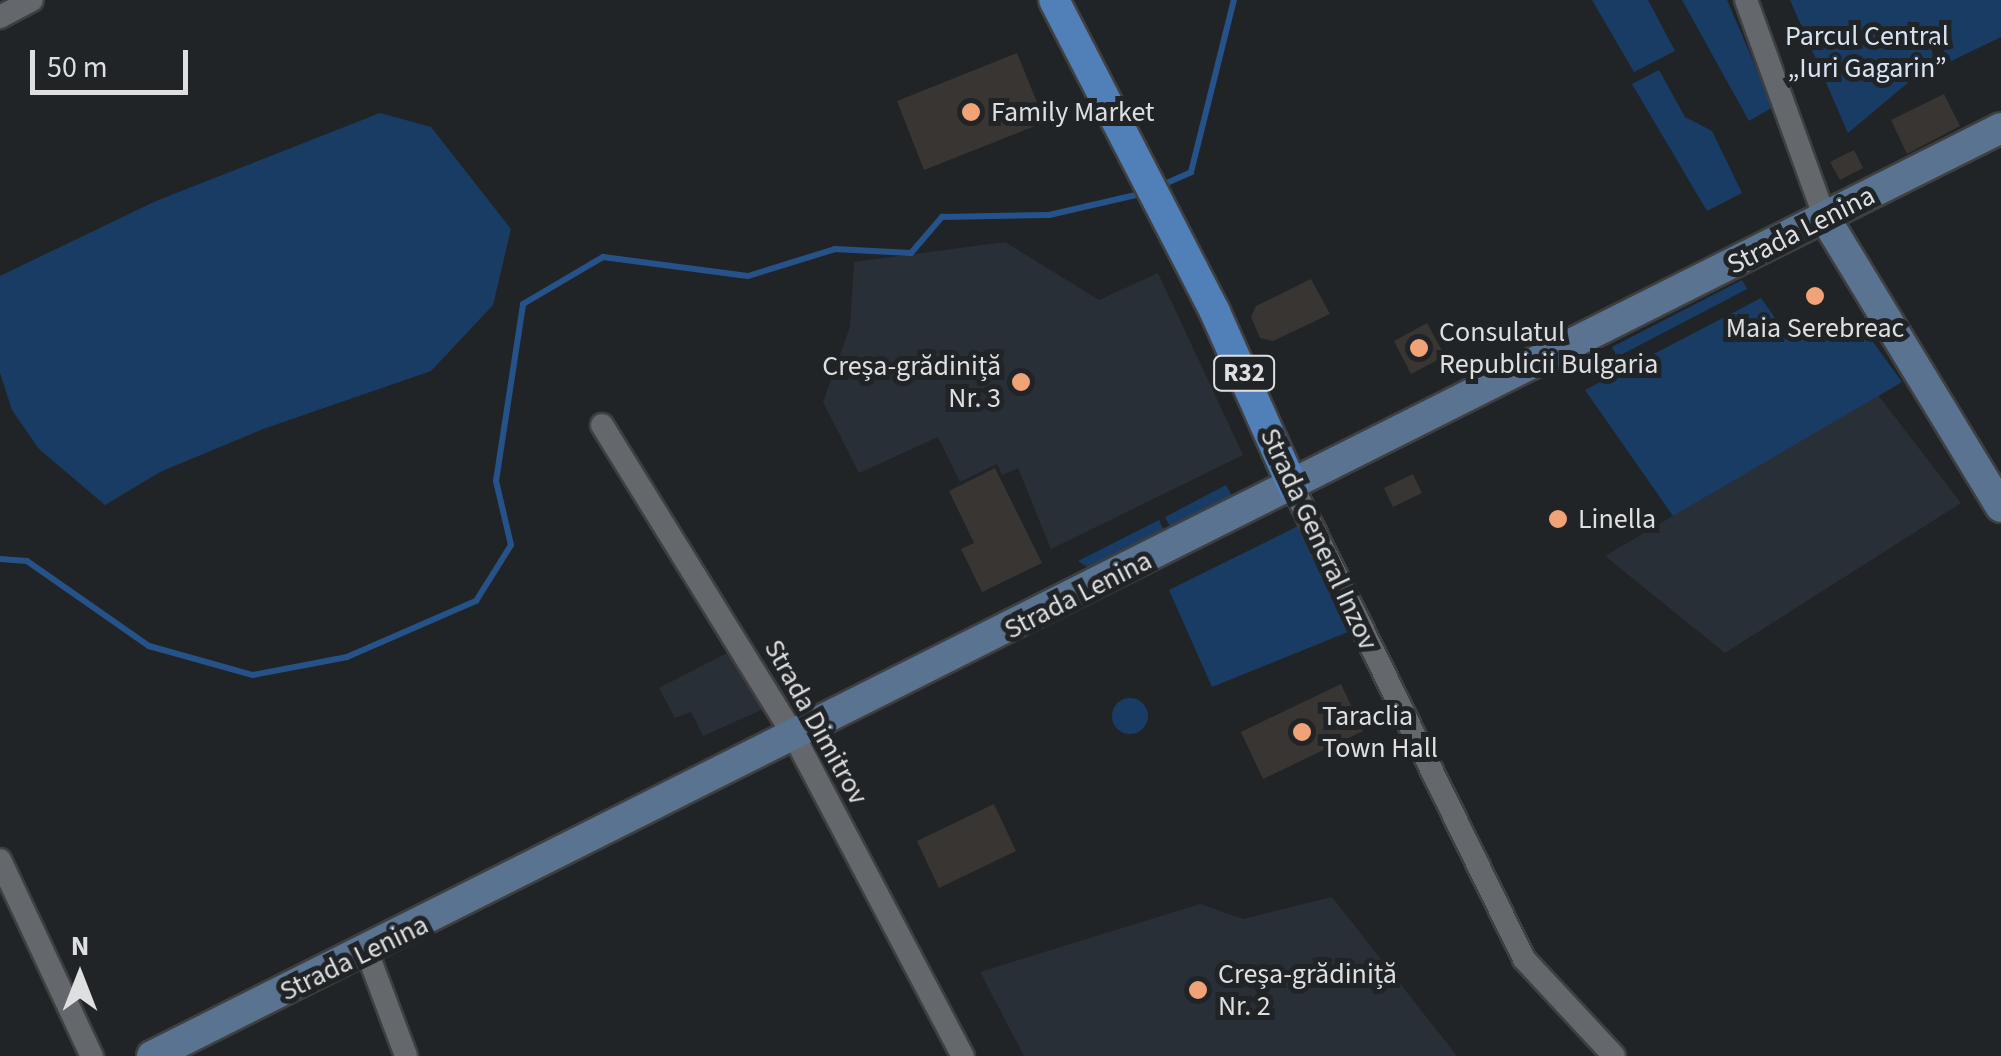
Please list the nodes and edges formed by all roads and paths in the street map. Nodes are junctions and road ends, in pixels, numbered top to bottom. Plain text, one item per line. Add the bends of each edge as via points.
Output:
1 (32, 0) edge
2 (1054, 0) edge
3 (1746, 0) edge
4 (0, 16) edge
5 (2001, 128) edge
6 (1825, 218) junction
7 (602, 425) dead end
8 (1293, 487) junction
9 (2001, 506) edge
10 (794, 736) junction
11 (0, 860) edge
12 (367, 952) junction
13 (92, 1056) edge
14 (152, 1056) edge
15 (406, 1056) edge
16 (962, 1056) edge
17 (1614, 1056) edge

1 - 4 street
2 - 8 main road, Strada General Inzov / R32 via 1190,262
3 - 6 street
5 - 6 street, Strada Lenina
6 - 8 street, Strada Lenina
6 - 9 street
7 - 10 street, Strada Dimitrov
8 - 10 street, Strada Lenina
8 - 17 street, Strada General Inzov via 1524,959
10 - 12 street, Strada Lenina
10 - 16 street, Strada Dimitrov
11 - 13 street
12 - 14 street, Strada Lenina
12 - 15 street

